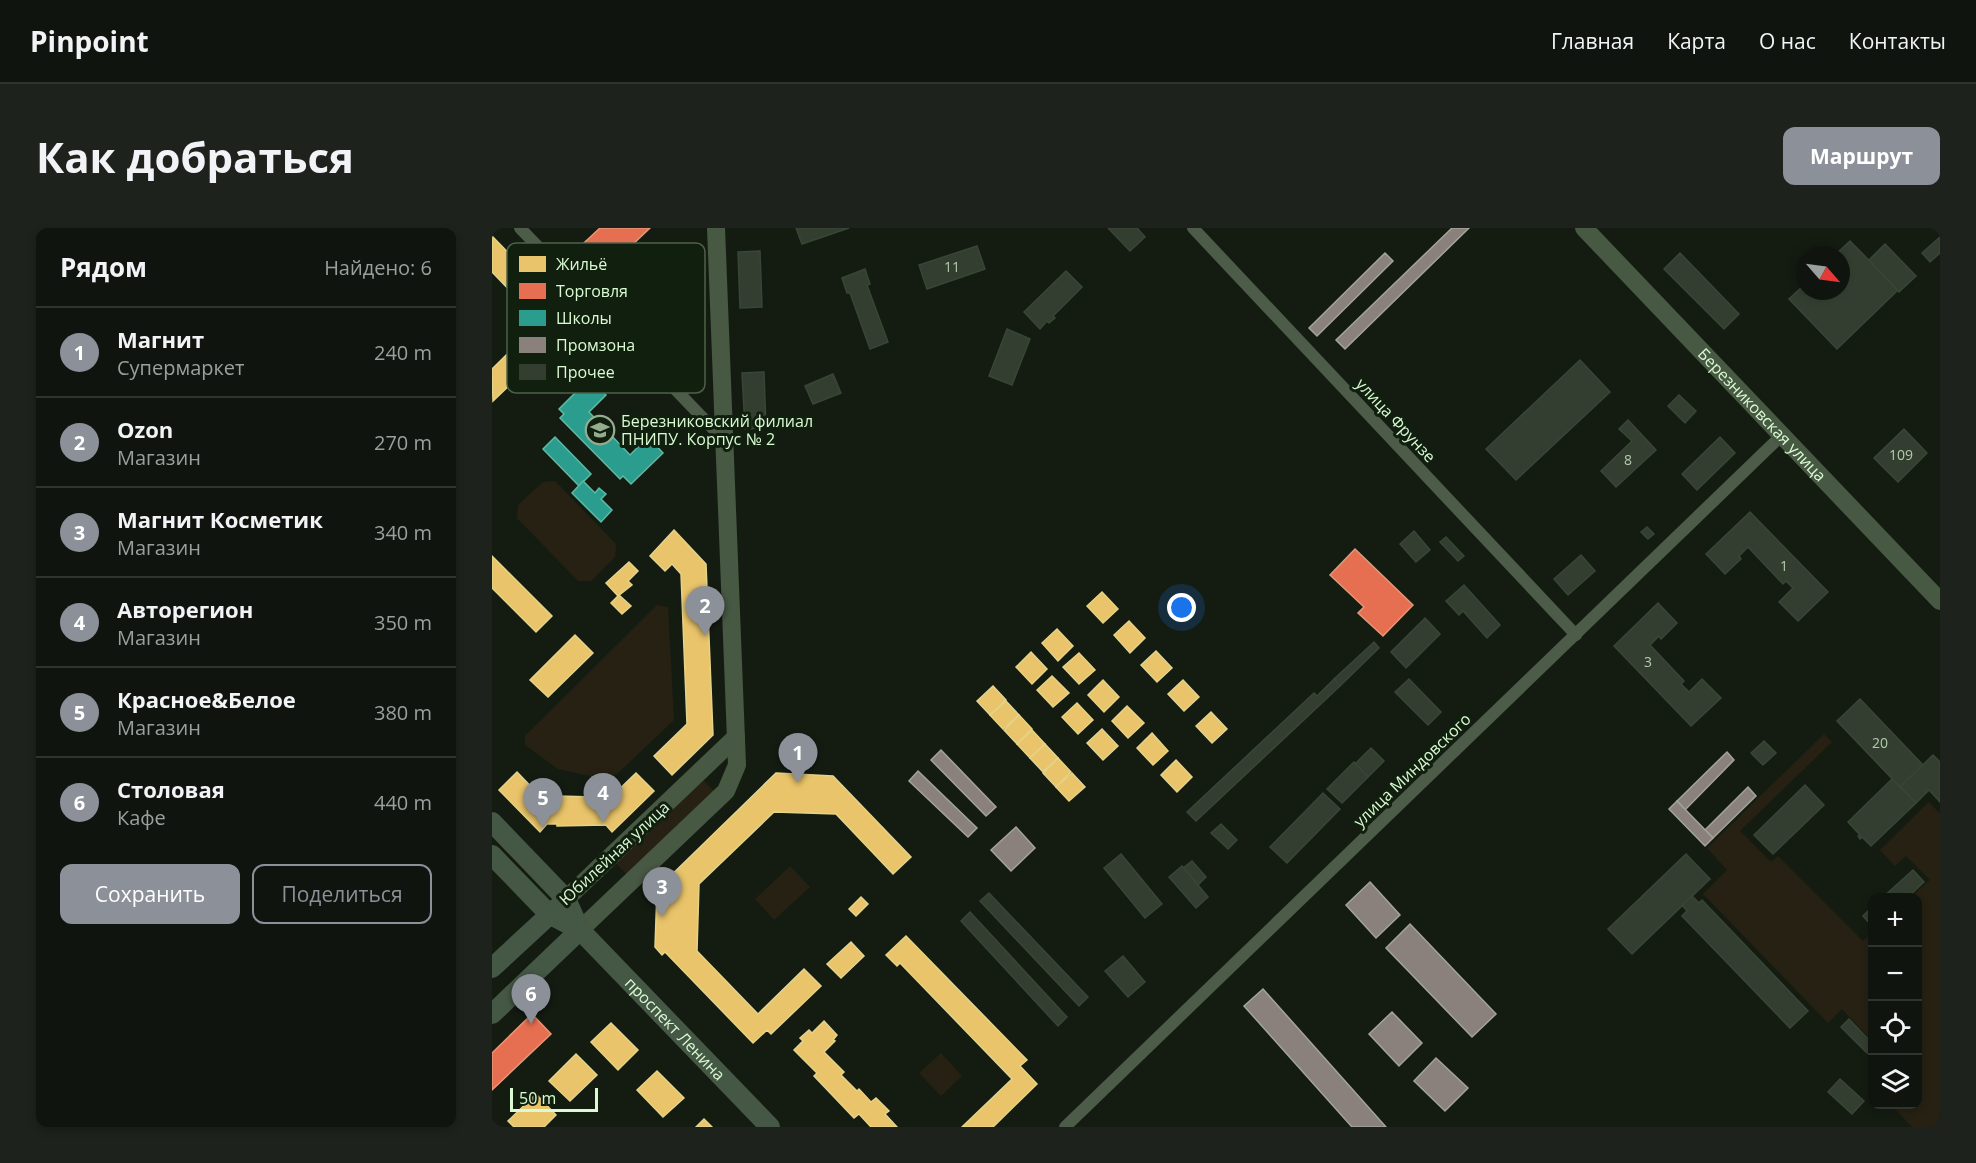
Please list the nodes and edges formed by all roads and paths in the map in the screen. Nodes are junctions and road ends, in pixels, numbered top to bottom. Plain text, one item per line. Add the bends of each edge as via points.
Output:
1 (520, 228) edge
2 (716, 228) edge
3 (1193, 228) edge
4 (1584, 228) edge
5 (534, 243) edge
6 (679, 393) edge
7 (1781, 436) junction
8 (725, 441) junction
9 (1940, 602) edge
10 (1576, 635) junction
11 (736, 737) junction
12 (492, 822) edge
13 (492, 855) edge
14 (566, 898) junction
15 (549, 915) junction
16 (580, 930) junction
17 (492, 969) edge
18 (492, 1014) edge
19 (770, 1127) edge
20 (1065, 1127) edge

1 - 5 street
2 - 8 street
3 - 10 street, улица Фрунзе
4 - 7 street, Березниковская улица
6 - 8 street
7 - 9 street, Березниковская улица
7 - 10 street, улица Миндовского
8 - 11 street
10 - 20 street, улица Миндовского
11 - 14 street, Юбилейная улица
11 - 16 street via 737,765 726,791
12 - 14 main road, проспект Ленина
13 - 15 main road, проспект Ленина
14 - 15 main road, Юбилейная улица
14 - 16 main road, проспект Ленина
15 - 16 main road, проспект Ленина
15 - 17 main road, Юбилейная улица
16 - 18 main road, Юбилейная улица
16 - 19 main road, проспект Ленина

